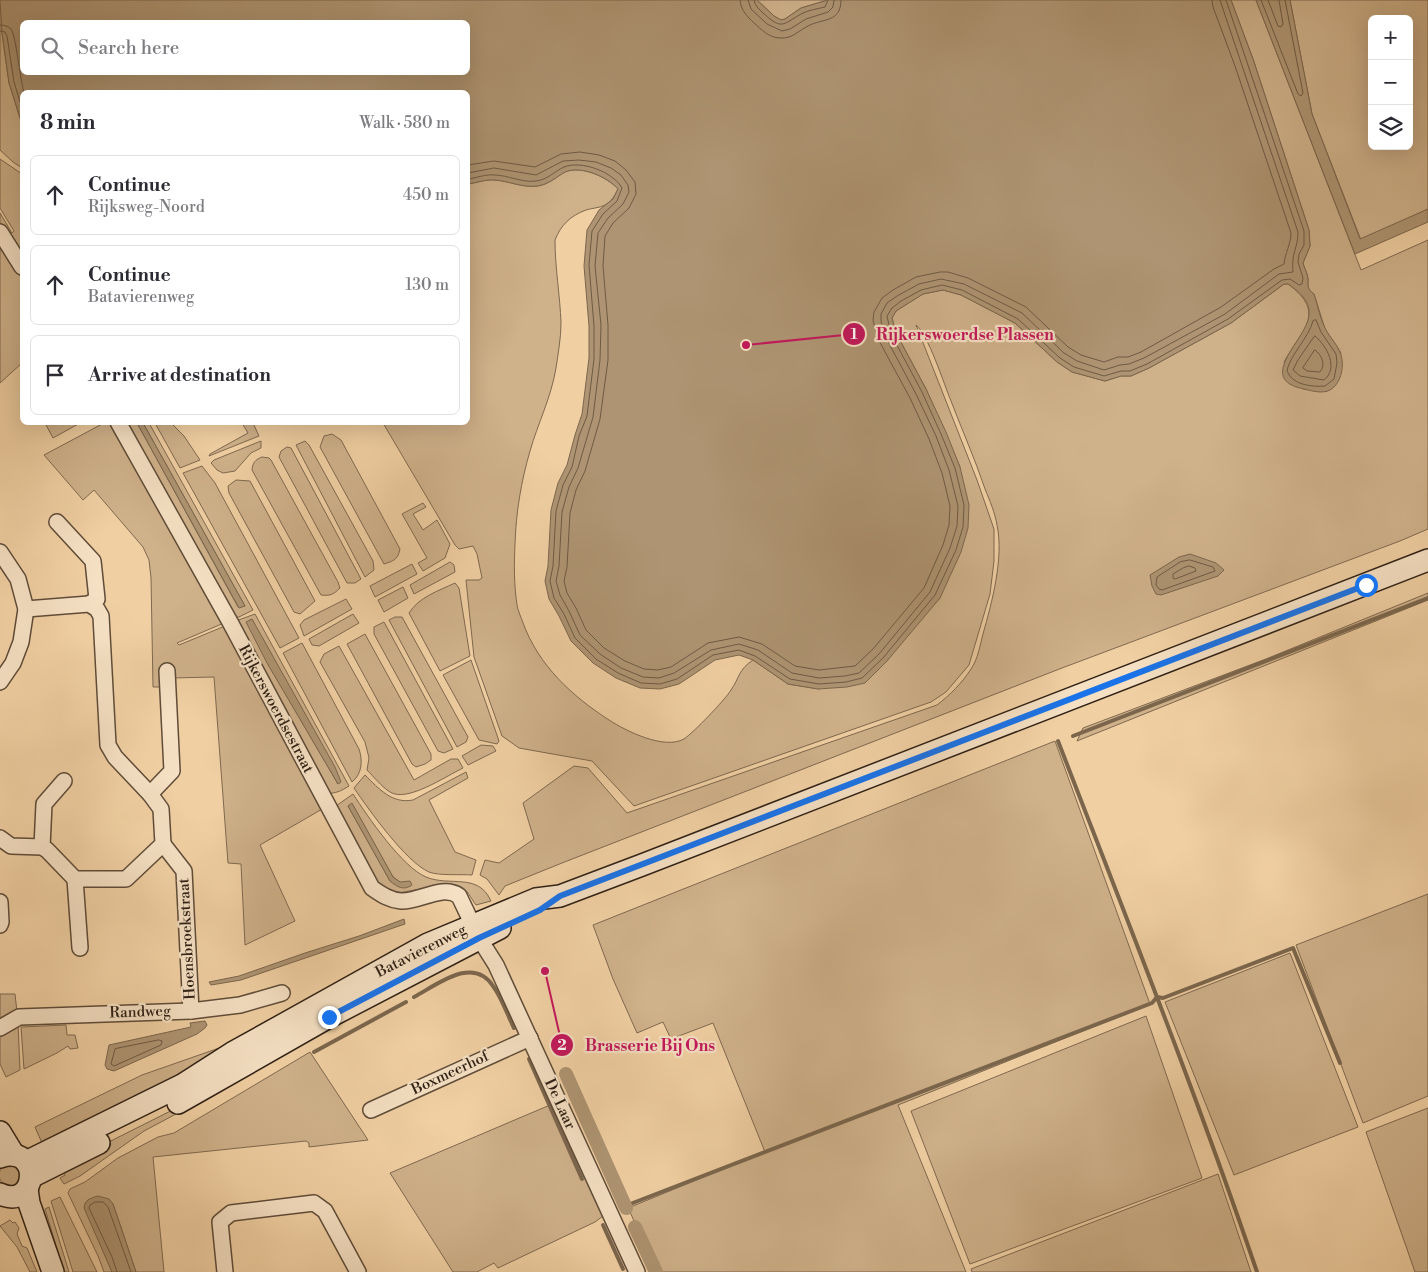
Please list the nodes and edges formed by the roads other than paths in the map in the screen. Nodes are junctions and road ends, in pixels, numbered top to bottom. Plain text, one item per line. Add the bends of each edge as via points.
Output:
1 (0, 232) edge
2 (20, 264) edge
3 (120, 425) edge
4 (57, 522) dead end
5 (0, 552) edge
6 (1428, 560) edge
7 (90, 604) junction
8 (26, 609) junction
9 (167, 671) dead end
10 (0, 682) edge
11 (64, 781) dead end
12 (150, 794) junction
13 (0, 839) edge
14 (164, 844) junction
15 (42, 847) junction
16 (76, 879) junction
17 (0, 902) edge
18 (0, 924) edge
19 (476, 931) junction
20 (80, 948) dead end
21 (282, 993) dead end
22 (191, 1011) junction
23 (0, 1028) edge
24 (530, 1038) junction
25 (371, 1110) dead end
26 (0, 1132) edge
27 (15, 1176) edge
28 (41, 1272) edge
29 (53, 1272) edge
30 (225, 1272) edge
31 (358, 1272) edge
32 (637, 1272) edge

1 - 2 street
3 - 19 street, Rijkerswoerdsestraat via 230,622 372,888 385,897 402,901 454,892
4 - 7 street via 93,561 97,599
5 - 8 street via 18,579
6 - 19 main road, Batavierenweg via 560,896 536,899
7 - 8 street
7 - 12 street via 101,616 108,745 114,757
8 - 10 street via 21,642 13,663
9 - 12 street via 172,771
11 - 15 street via 44,804
12 - 14 street via 161,809
13 - 15 street via 11,846
14 - 16 street via 126,879
14 - 22 street, Hoensbroekstraat via 184,871
15 - 16 street
16 - 20 street
17 - 18 street
19 - 24 street, De Laar via 496,965
19 - 27 main road, Batavierenweg via 428,944
21 - 22 street, Randweg via 240,1005
22 - 23 street, Randweg via 19,1017
24 - 25 street, Boxmeerhof
24 - 32 street, De Laar
26 - 27 main road
27 - 28 main road via 16,1209
27 - 29 main road via 29,1203
30 - 31 street via 220,1222 231,1212 314,1203 325,1211

